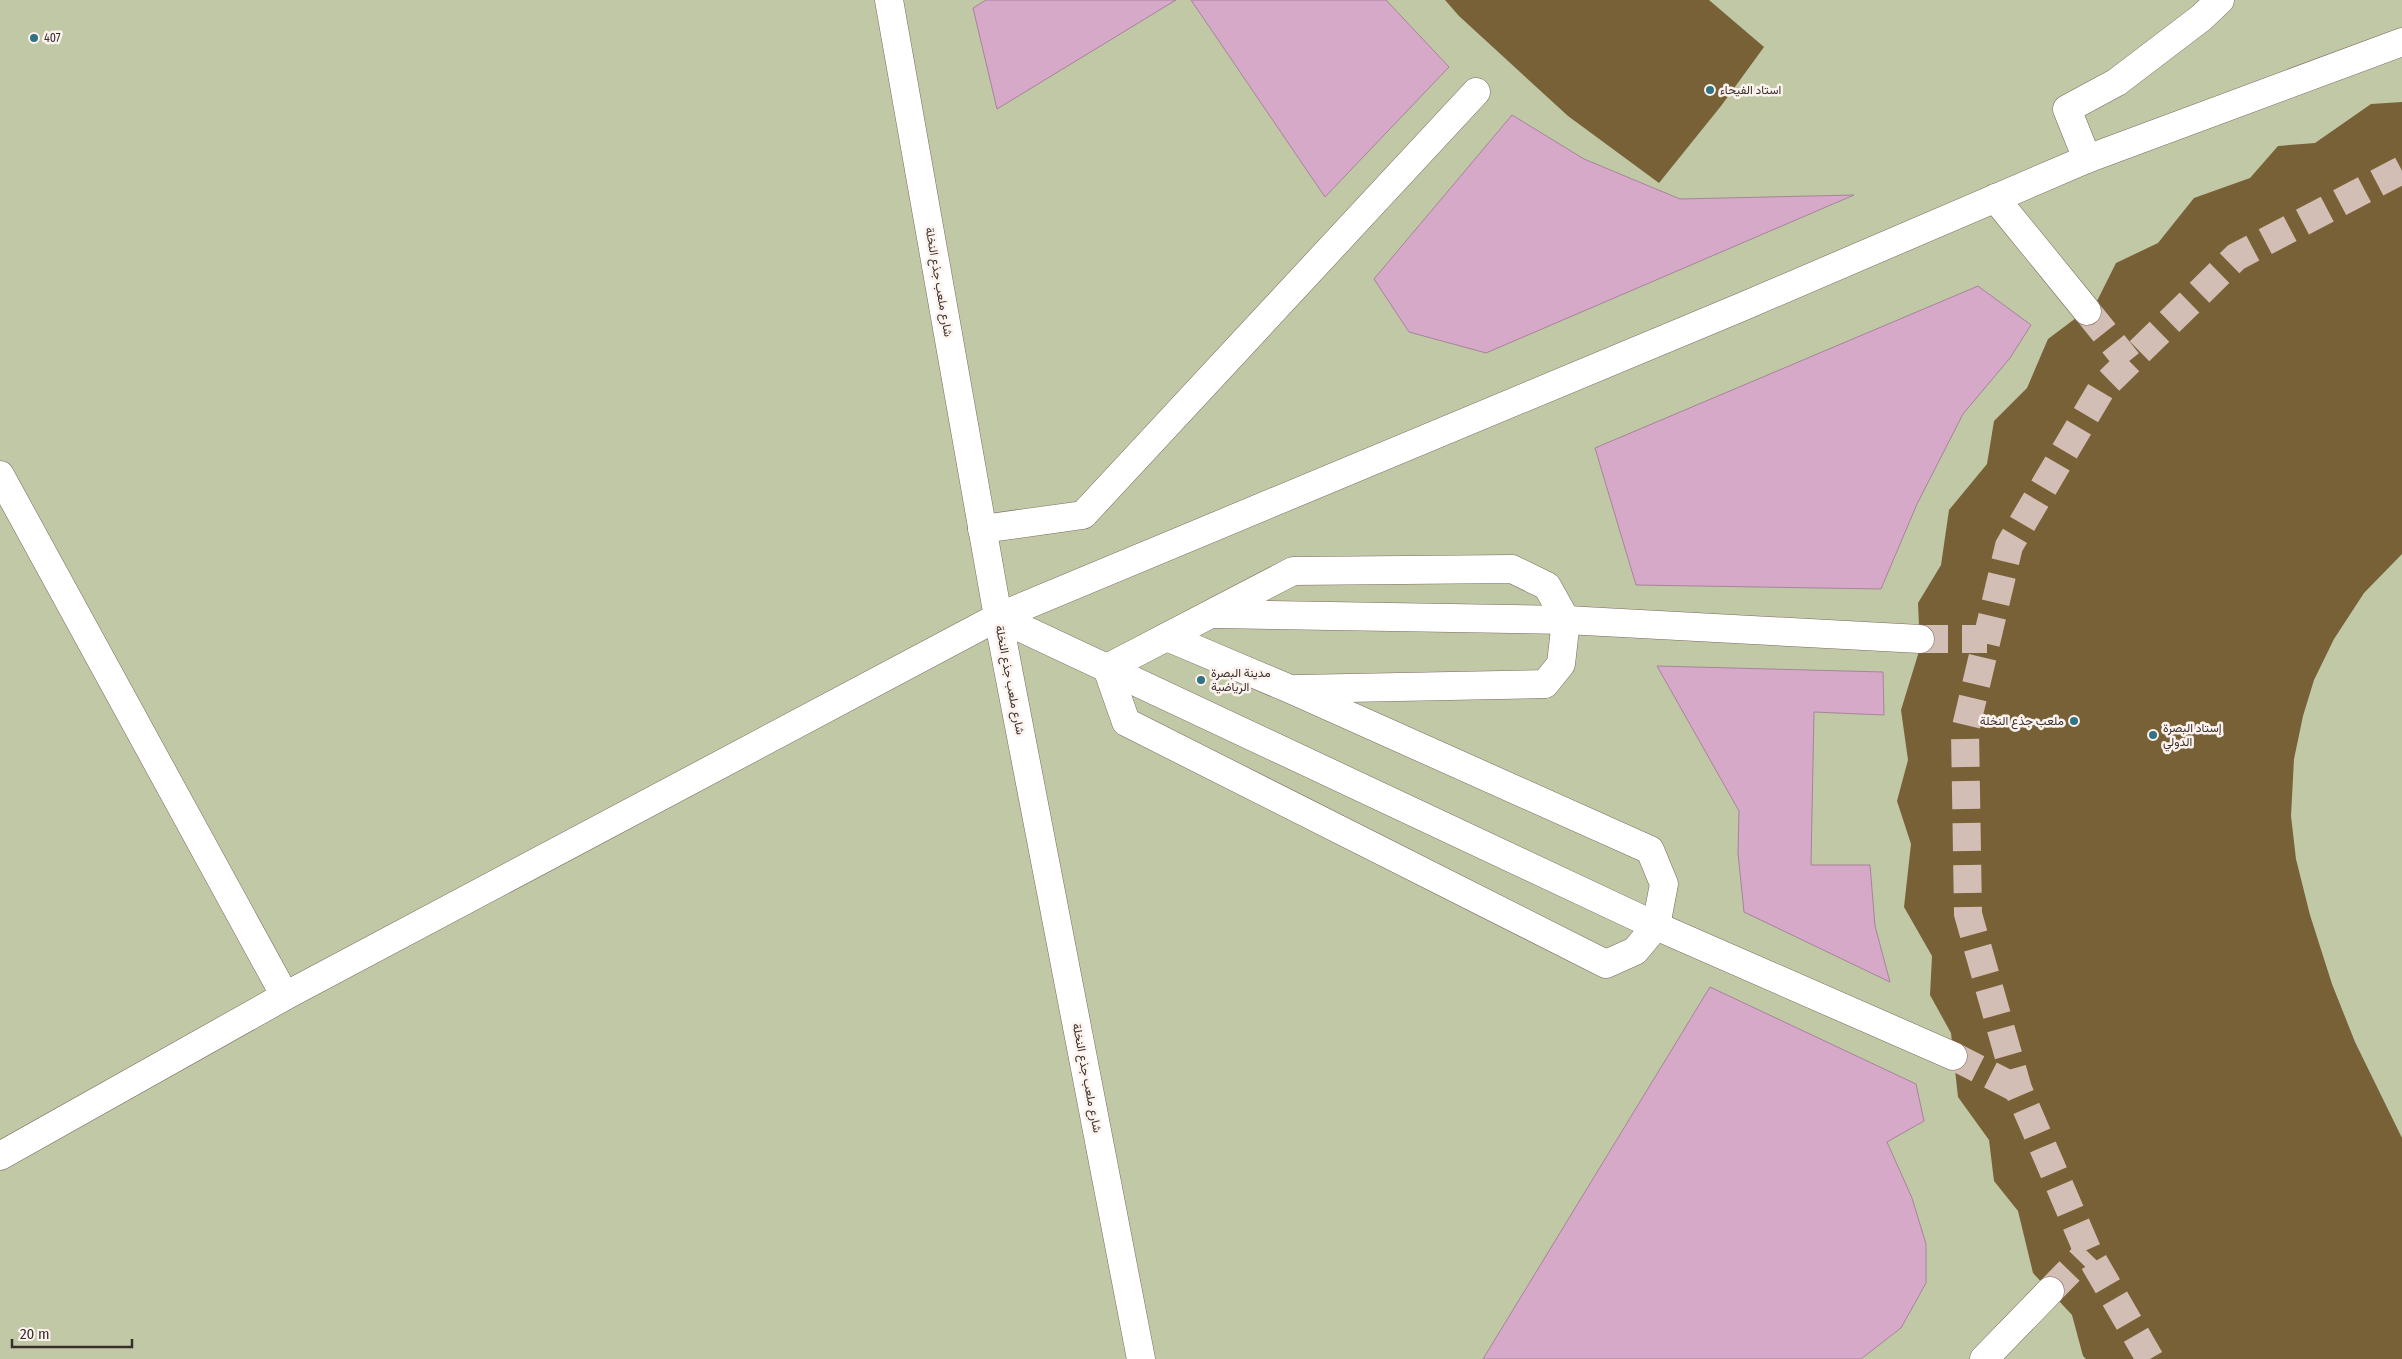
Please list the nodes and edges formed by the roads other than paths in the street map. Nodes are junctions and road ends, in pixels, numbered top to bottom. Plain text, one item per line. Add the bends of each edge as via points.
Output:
1 (889, 0) edge
2 (2220, 0) edge
3 (2402, 42) edge
4 (1476, 92) dead end
5 (2087, 159) junction
6 (1995, 198) junction
7 (2087, 311) tunnel mouth
8 (0, 474) edge
9 (982, 529) junction
10 (1212, 614) junction
11 (998, 617) junction
12 (1566, 620) junction
13 (1167, 637) junction
14 (1920, 639) tunnel mouth
15 (1107, 668) junction
16 (1290, 689) junction
17 (1656, 926) junction
18 (285, 996) junction
19 (1953, 1056) tunnel mouth
20 (0, 1156) edge
21 (2050, 1291) tunnel mouth
22 (1141, 1359) edge
23 (1984, 1359) edge

1 - 9 street, شارع ملعب جذع النخلة
2 - 5 street via 2117,82 2067,109
3 - 5 street
4 - 9 street via 1083,515
5 - 6 street
6 - 7 street
6 - 11 street
8 - 18 street
9 - 11 street, شارع ملعب جذع النخلة
10 - 12 street
10 - 12 street via 1293,571 1512,569 1547,586
10 - 13 street
11 - 15 street
11 - 18 street
11 - 22 street, شارع ملعب جذع النخلة
12 - 14 street
12 - 16 street via 1561,664 1545,684
13 - 15 street
13 - 16 street
15 - 17 street
15 - 17 street via 1126,722 1606,964 1635,951
16 - 17 street via 1650,850 1664,884
17 - 19 street
18 - 20 street
21 - 23 street

